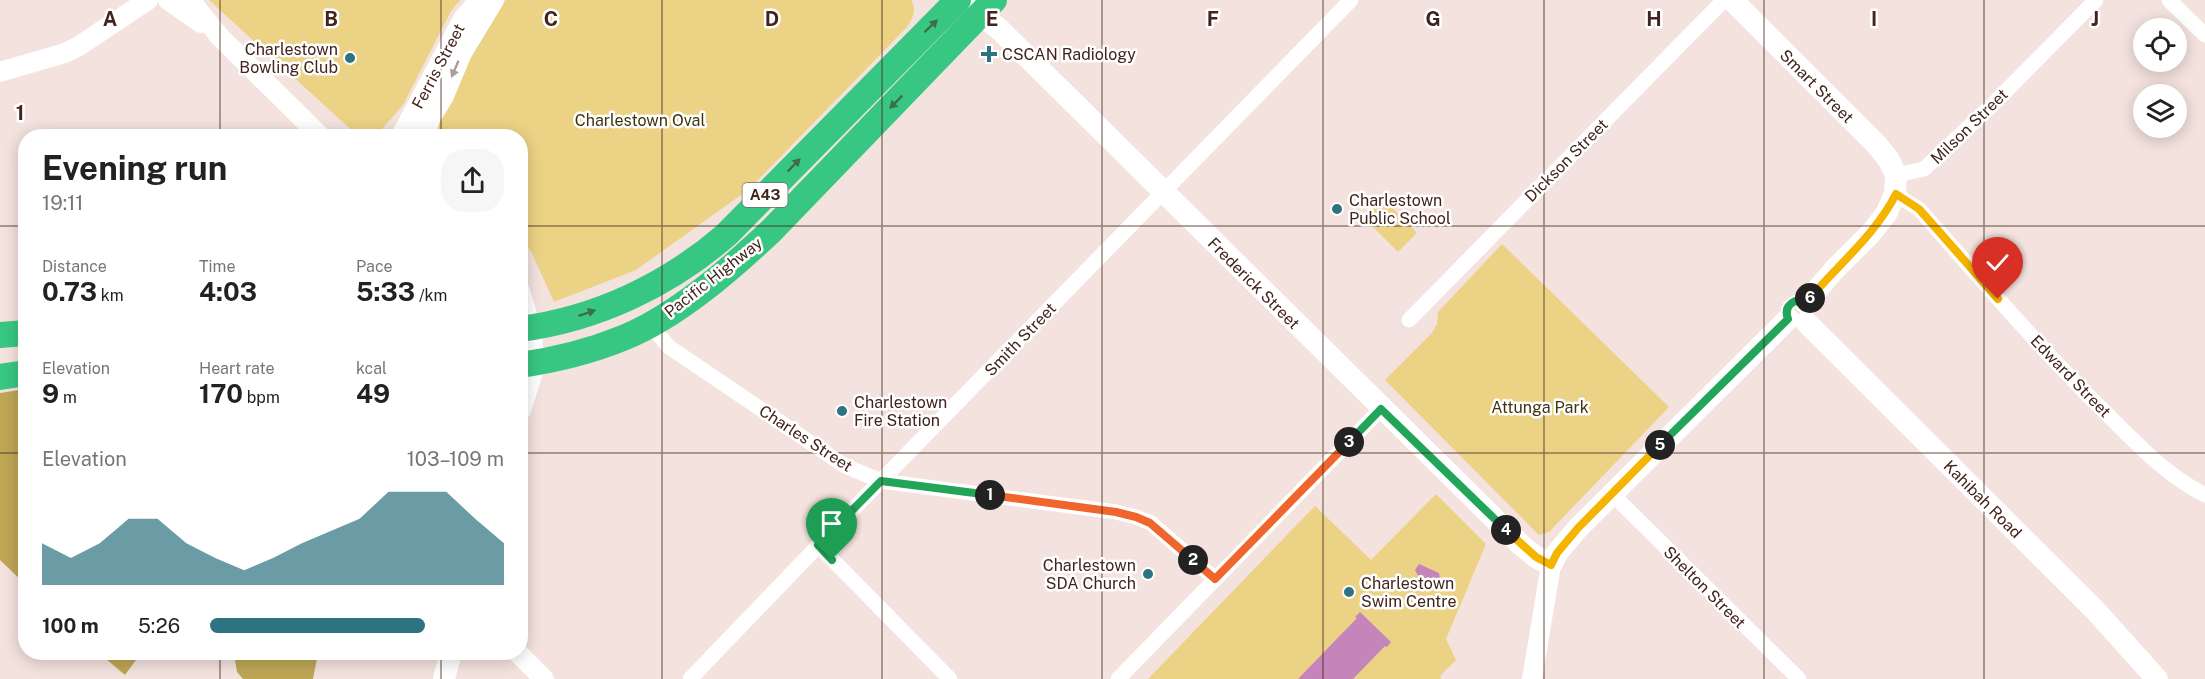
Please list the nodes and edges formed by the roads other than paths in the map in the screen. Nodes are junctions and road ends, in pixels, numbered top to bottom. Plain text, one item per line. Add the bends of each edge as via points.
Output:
1 (128, 0) edge
2 (148, 0) edge
3 (168, 0) edge
4 (190, 0) edge
5 (479, 0) edge
6 (494, 0) edge
7 (958, 0) edge
8 (1351, 0) edge
9 (1724, 0) edge
10 (1732, 0) edge
11 (2096, 0) edge
12 (2169, 0) edge
13 (988, 7) edge
14 (100, 32) junction
15 (2205, 35) edge
16 (220, 37) junction
17 (0, 72) edge
18 (304, 120) junction
19 (313, 129) edge
20 (320, 129) edge
21 (405, 129) edge
22 (426, 129) edge
23 (1896, 184) junction
24 (1163, 192) junction
25 (1800, 314) junction
26 (1408, 320) dead end
27 (650, 325) junction
28 (528, 328) edge
29 (18, 334) edge
30 (0, 335) edge
31 (528, 364) edge
32 (18, 374) edge
33 (0, 377) edge
34 (1381, 409) junction
35 (881, 481) junction
36 (1612, 494) junction
37 (2205, 495) edge
38 (818, 545) junction
39 (1551, 565) junction
40 (1215, 579) junction
41 (449, 660) edge
42 (525, 660) edge
43 (444, 679) edge
44 (544, 679) edge
45 (690, 679) edge
46 (950, 679) edge
47 (1118, 679) edge
48 (1532, 679) edge
49 (1799, 679) edge
50 (2157, 679) edge

1 - 14 street
2 - 14 street
3 - 16 street
4 - 16 street
5 - 21 street, Ferris Street via 463,19
6 -> 22 street, Ferris Street via 462,53
7 - 13 main road, Frederick Street
28 -> 7 highway, Pacific Highway / A43 via 566,321 624,300 678,272 706,252
8 - 24 street, Smith Street
9 - 26 street, Dickson Street
10 - 23 main road, Smart Street via 1876,144 1889,160
11 - 23 street, Milson Street via 1924,168
12 - 15 street
13 - 24 main road, Frederick Street via 998,28
13 -> 27 highway, Pacific Highway / A43 via 757,244 708,285
14 - 17 street via 65,53
16 - 18 street
18 - 19 street
18 - 20 street
23 - 25 main road via 1886,213
23 - 37 street, Edward Street via 2085,393 2156,463
24 - 34 main road, Frederick Street
24 - 35 street, Smith Street
25 - 36 main road
25 - 50 main road, Kahibah Road via 2094,609
27 - 31 highway, Pacific Highway / A43 via 623,338
27 - 35 street, Charles Street via 669,347 845,466
29 - 30 highway
32 - 33 highway
34 - 39 main road, Frederick Street via 1521,545
34 - 40 street
35 - 38 street, Smith Street
35 - 40 street, Charles Street via 1136,517 1150,523
36 - 39 main road via 1578,528
36 - 49 street, Shelton Street
38 - 45 street, Smith Street
38 - 46 street
39 - 48 street
40 - 47 street
41 - 43 main road
42 - 44 street

